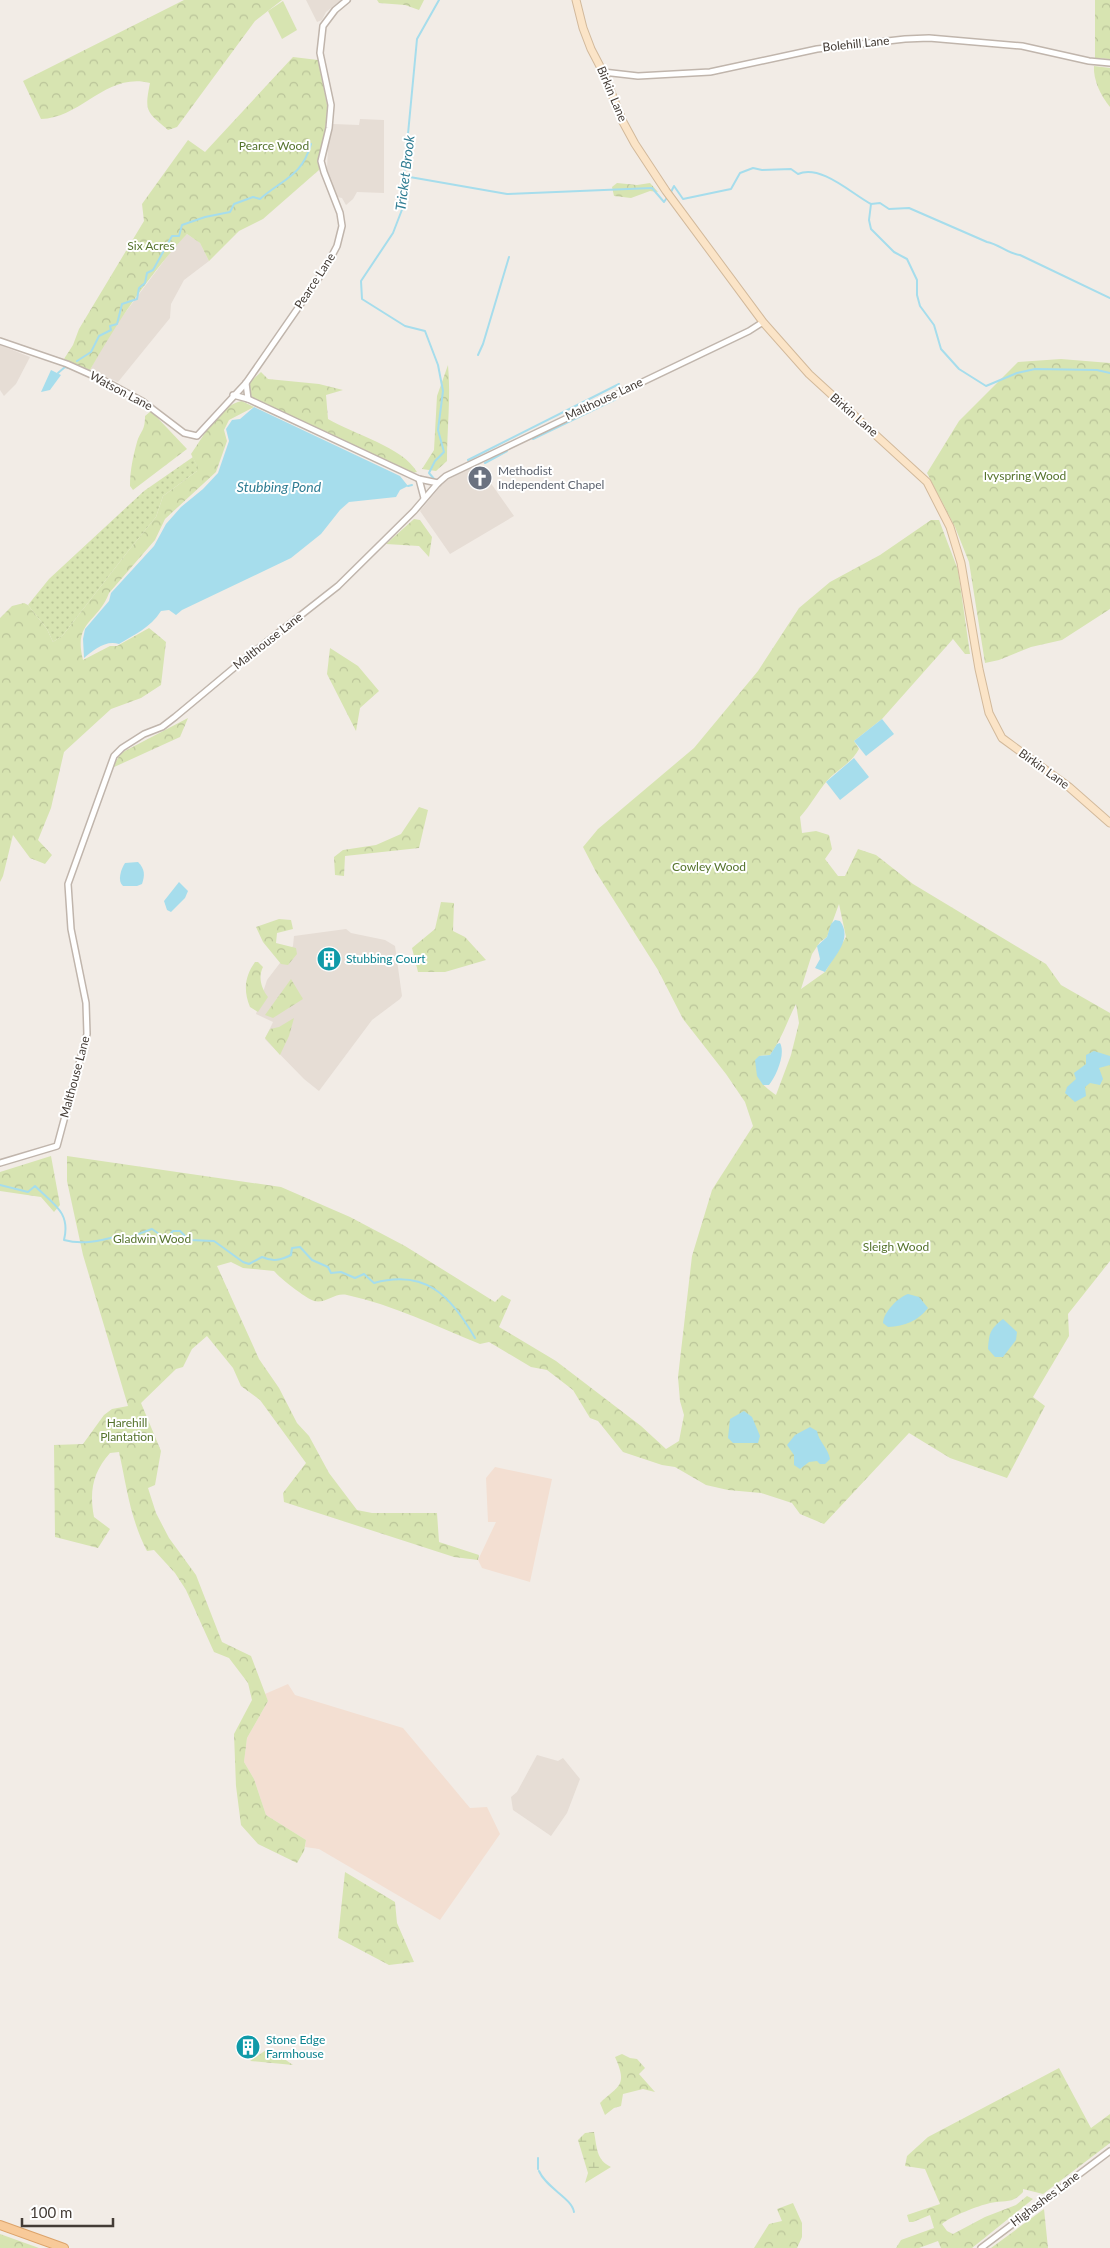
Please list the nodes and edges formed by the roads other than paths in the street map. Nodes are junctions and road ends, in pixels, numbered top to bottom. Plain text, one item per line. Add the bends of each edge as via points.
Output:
1 (347, 0) edge
2 (576, 0) edge
3 (1110, 63) edge
4 (603, 72) junction
5 (763, 322) junction
6 (0, 341) edge
7 (246, 383) junction
8 (233, 395) junction
9 (248, 399) junction
10 (419, 479) junction
11 (438, 482) junction
12 (424, 498) junction
13 (1110, 823) edge
14 (0, 1163) edge
15 (1110, 2151) edge
16 (0, 2225) edge
17 (64, 2248) edge
18 (980, 2248) edge

1 - 7 street, Pearce Lane via 323,26 320,53 331,105 322,161 340,213 342,226 337,246 325,269
2 - 4 street, Birkin Lane via 583,28
3 - 4 street, Bolehill Lane via 1022,46 929,38 817,48 710,72 638,76
4 - 5 street, Birkin Lane via 635,144
5 - 11 street, Malthouse Lane via 452,472
5 - 13 street, Birkin Lane via 816,381 927,482 950,527 961,563 989,713 1002,738
6 - 8 street, Watson Lane via 105,381 150,406 184,433 197,436
7 - 8 street, Watson Lane
7 - 9 street
8 - 9 street
9 - 10 street
10 - 11 street
10 - 12 street
11 - 12 street, Malthouse Lane
12 - 14 street, Malthouse Lane via 338,586 175,718 144,734 114,756 68,884 71,929 86,1003 87,1034 57,1146
15 - 18 street, Highashes Lane
16 - 17 main road

